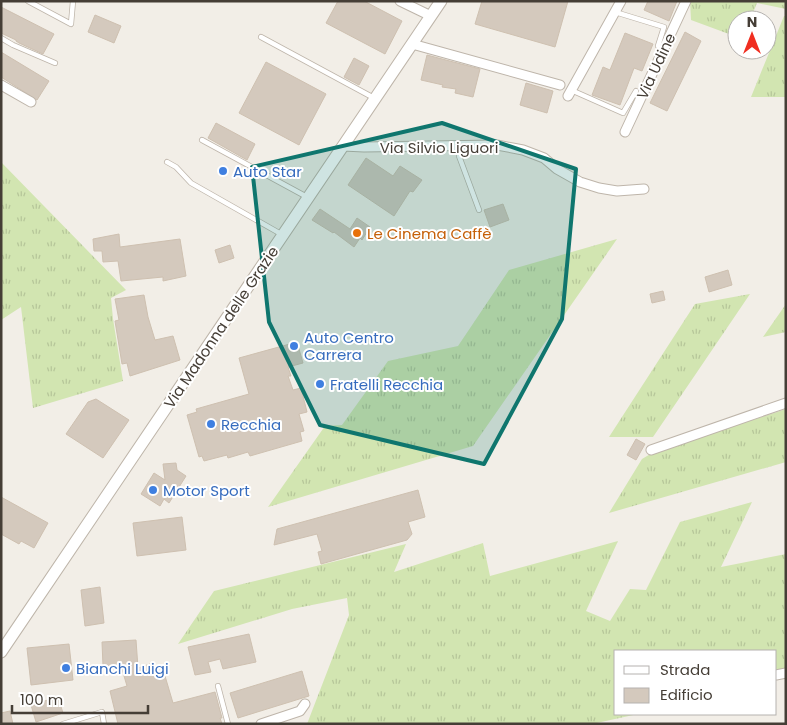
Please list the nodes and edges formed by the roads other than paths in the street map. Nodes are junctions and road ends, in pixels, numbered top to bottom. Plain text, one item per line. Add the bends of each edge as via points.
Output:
1 (28, 1) edge
2 (73, 1) edge
3 (400, 1) edge
4 (441, 1) edge
5 (621, 1) edge
6 (686, 1) edge
7 (615, 12) junction
8 (430, 16) junction
9 (261, 37) dead end
10 (1, 38) edge
11 (412, 44) junction
12 (658, 46) dead end
13 (55, 63) dead end
14 (1, 84) edge
15 (560, 85) dead end
16 (636, 91) dead end
17 (570, 93) joint
18 (375, 99) junction
19 (31, 102) dead end
20 (625, 132) dead end
21 (202, 140) dead end
22 (343, 146) junction
23 (459, 146) junction
24 (167, 162) dead end
25 (644, 189) dead end
26 (308, 197) junction
27 (478, 210) dead end
28 (282, 235) junction
29 (786, 403) edge
30 (651, 450) dead end
31 (1, 652) edge
32 (218, 686) dead end
33 (305, 704) dead end
34 (64, 724) edge
35 (104, 724) edge
36 (228, 724) edge
37 (261, 724) edge

1 - 2 lane via 71,24
3 - 8 street
4 - 8 street, Via Madonna delle Grazie
5 - 7 street
6 - 20 street, Via Udine
7 - 12 lane via 664,27
7 - 17 street
8 - 11 street, Via Madonna delle Grazie
9 - 18 lane
10 - 13 lane
11 - 15 street
11 - 18 street, Via Madonna delle Grazie
14 - 19 street
16 - 17 lane via 623,113
18 - 22 street, Via Madonna delle Grazie
21 - 26 lane
22 - 23 street, Via Silvio Liguori
22 - 26 street, Via Madonna delle Grazie
23 - 25 street, Via Silvio Liguori via 523,150 544,158 580,182 617,191
23 - 27 lane
24 - 28 lane via 192,183
26 - 28 street, Via Madonna delle Grazie
28 - 31 street, Via Madonna delle Grazie
29 - 30 street
32 - 36 lane
33 - 37 street via 300,711
34 - 35 lane via 102,712

